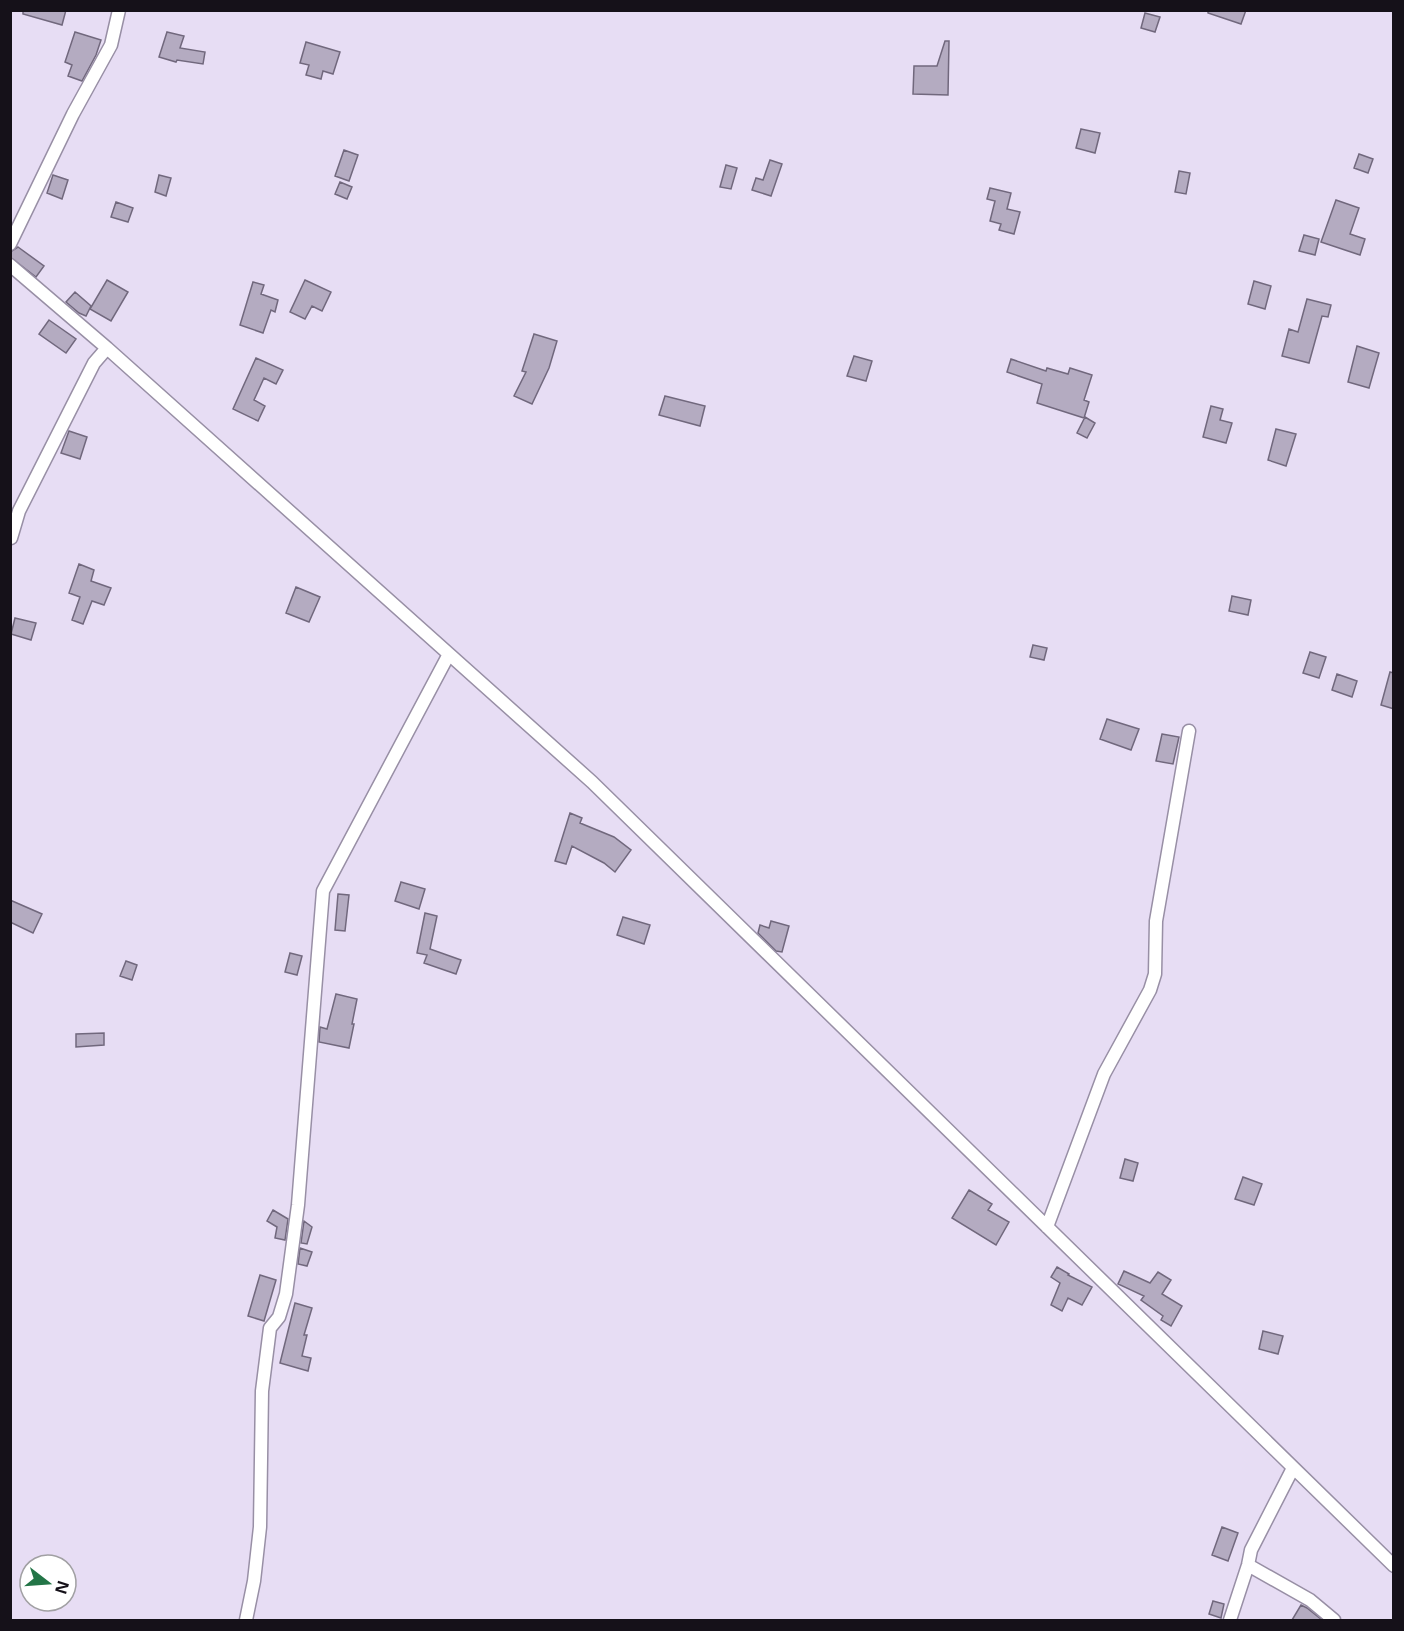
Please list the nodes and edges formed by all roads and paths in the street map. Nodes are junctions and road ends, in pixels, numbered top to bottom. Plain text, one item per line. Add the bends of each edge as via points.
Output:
1 (119, 10) edge
2 (10, 244) edge
3 (10, 264) edge
4 (107, 348) junction
5 (11, 538) edge
6 (449, 654) junction
7 (1190, 731) dead end
8 (1047, 1227) junction
9 (1293, 1468) junction
10 (1248, 1565) junction
11 (1394, 1566) edge
12 (246, 1620) edge
13 (1230, 1620) edge
14 (1334, 1620) edge

1 - 2 street via 111,45
3 - 4 street
4 - 5 street via 94,363 19,511
4 - 6 street
6 - 8 street via 592,782
6 - 12 street via 323,891 298,1205 286,1294 279,1317 270,1329 262,1391 260,1527
7 - 8 street via 1156,921 1155,974 1104,1074
8 - 9 street
9 - 10 street via 1251,1550
9 - 11 street
10 - 13 street
10 - 14 street via 1310,1600

